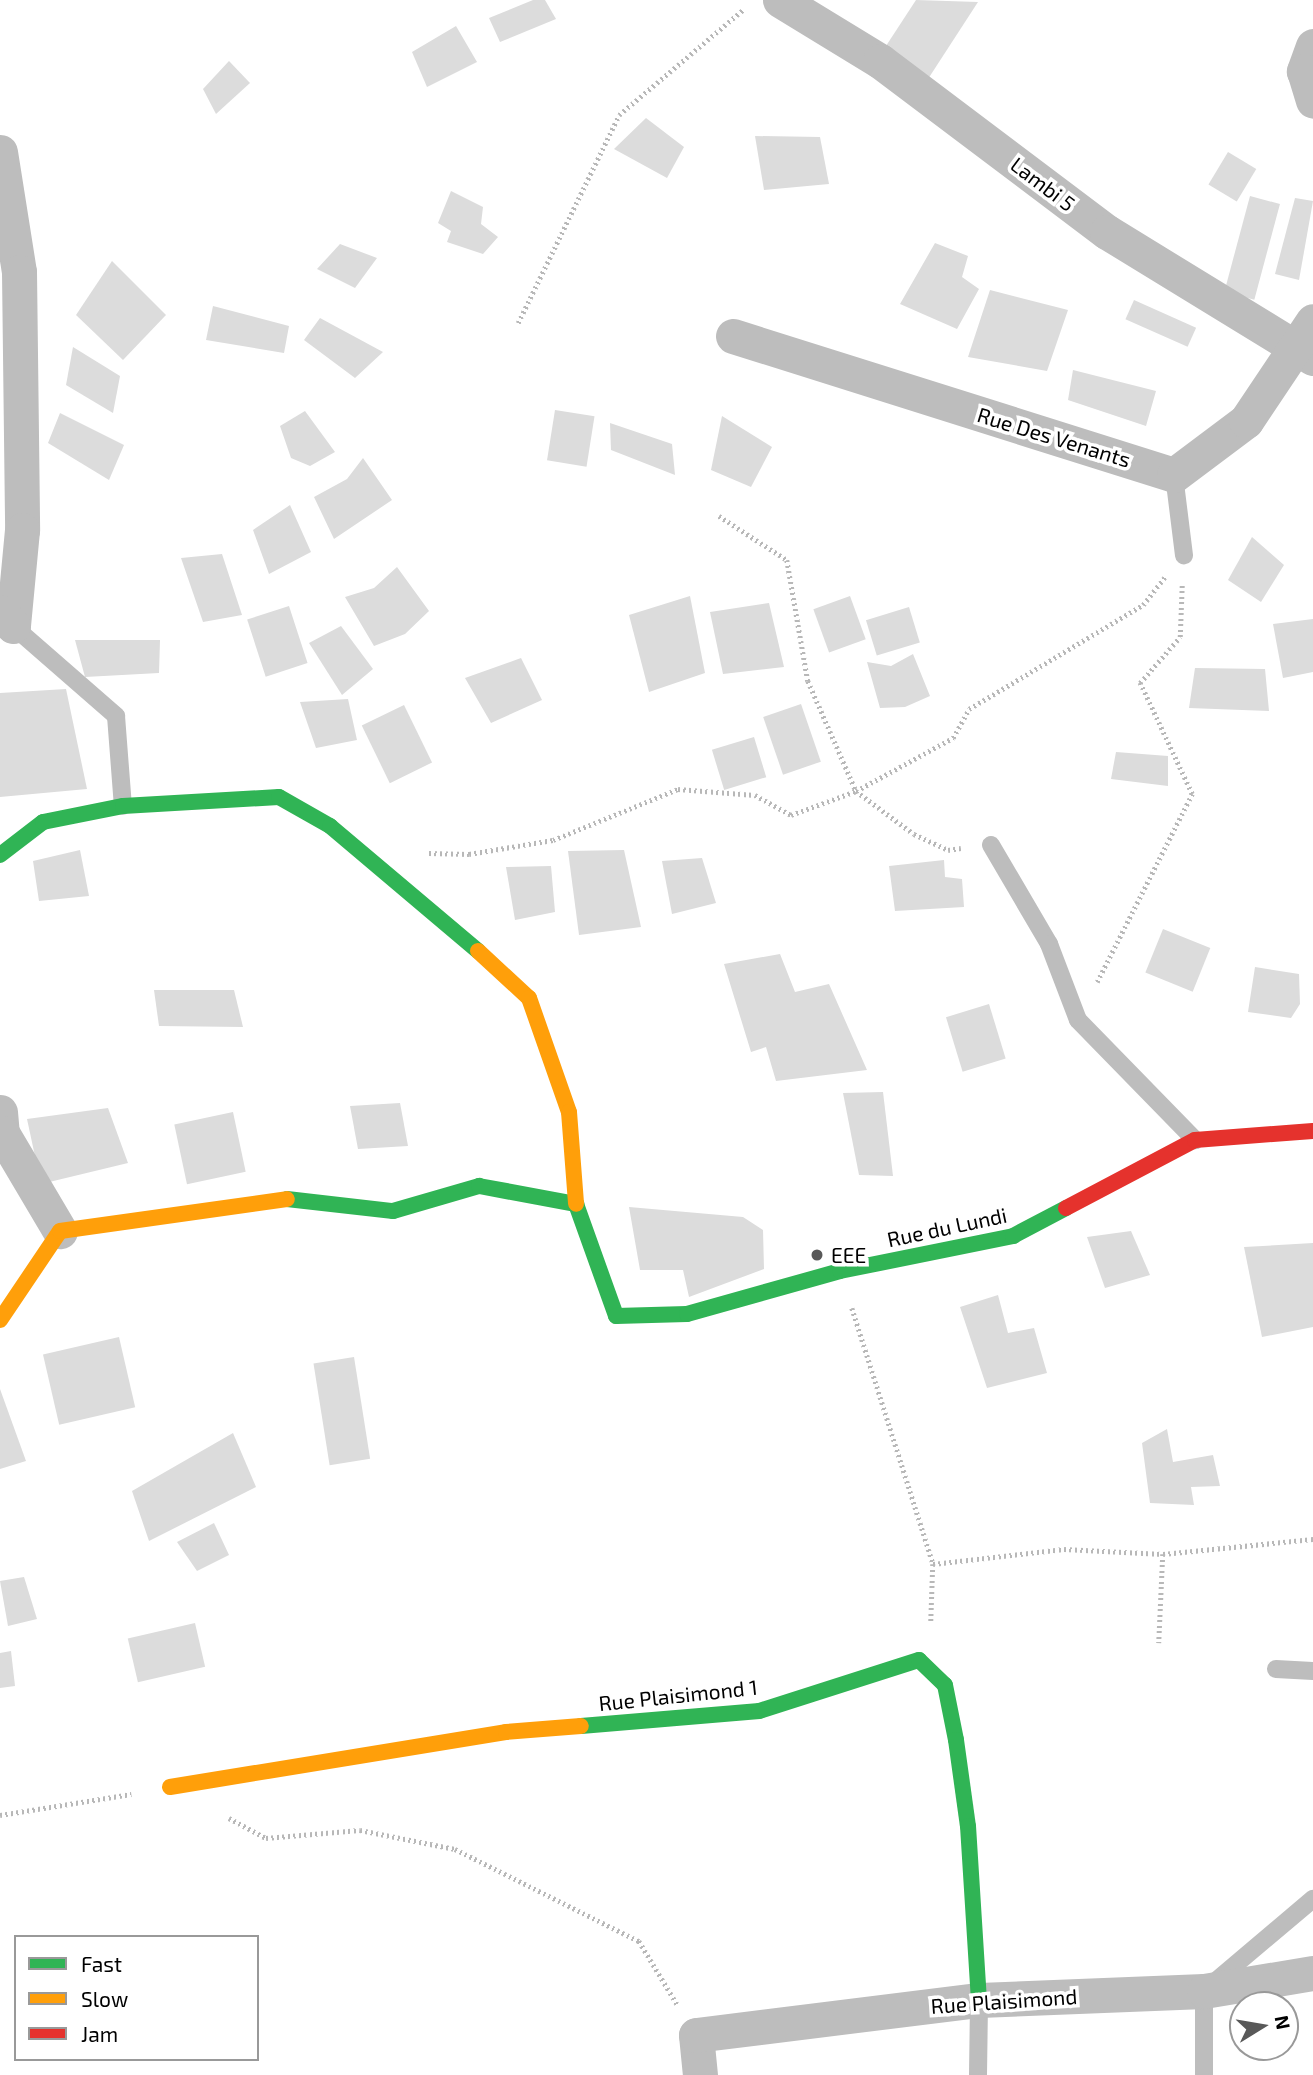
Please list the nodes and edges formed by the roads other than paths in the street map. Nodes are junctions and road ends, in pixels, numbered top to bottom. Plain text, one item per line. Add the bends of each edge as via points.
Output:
1 (780, 0) edge
2 (1313, 46) edge
3 (1313, 101) edge
4 (0, 152) edge
5 (733, 336) dead end
6 (1308, 342) edge
7 (1174, 475) junction
8 (1184, 555) road end
9 (7, 619) edge
10 (122, 806) junction
11 (991, 845) road end
12 (0, 855) edge
13 (0, 1112) edge
14 (1313, 1131) edge
15 (1195, 1140) junction
16 (576, 1204) junction
17 (60, 1231) junction
18 (0, 1320) edge
19 (1276, 1669) dead end
20 (1313, 1671) edge
21 (170, 1787) road end
22 (1313, 1899) edge
23 (1313, 1973) edge
24 (1203, 1991) junction
25 (979, 2000) junction
26 (700, 2075) edge
27 (978, 2075) edge
28 (1204, 2075) edge

1 - 6 street, Lambi 5 via 880,61 1107,232
2 - 3 street via 1304,71
4 - 9 street via 19,272 22,530
5 - 7 street, Rue Des Venants
6 - 7 street via 1246,421
7 - 8 lane
9 - 10 lane via 116,716
10 - 12 street via 43,822
10 - 16 street via 279,796 330,825 417,895 529,998 569,1112
11 - 15 lane via 1049,944 1078,1020
13 - 17 street via 2,1133
14 - 15 street, Rue du Lundi
15 - 16 street, Rue du Lundi via 1013,1236 840,1270 687,1314 616,1316
16 - 17 street via 479,1186 393,1211 279,1198
17 - 18 street
19 - 20 lane
21 - 25 street, Rue Plaisimond 1 via 506,1732 759,1711 919,1660 945,1685 956,1740 968,1826
22 - 24 lane
23 - 24 street, Rue Plaisimond
24 - 25 street, Rue Plaisimond
24 - 28 lane
25 - 26 street, Rue Plaisimond via 696,2035
25 - 27 lane

